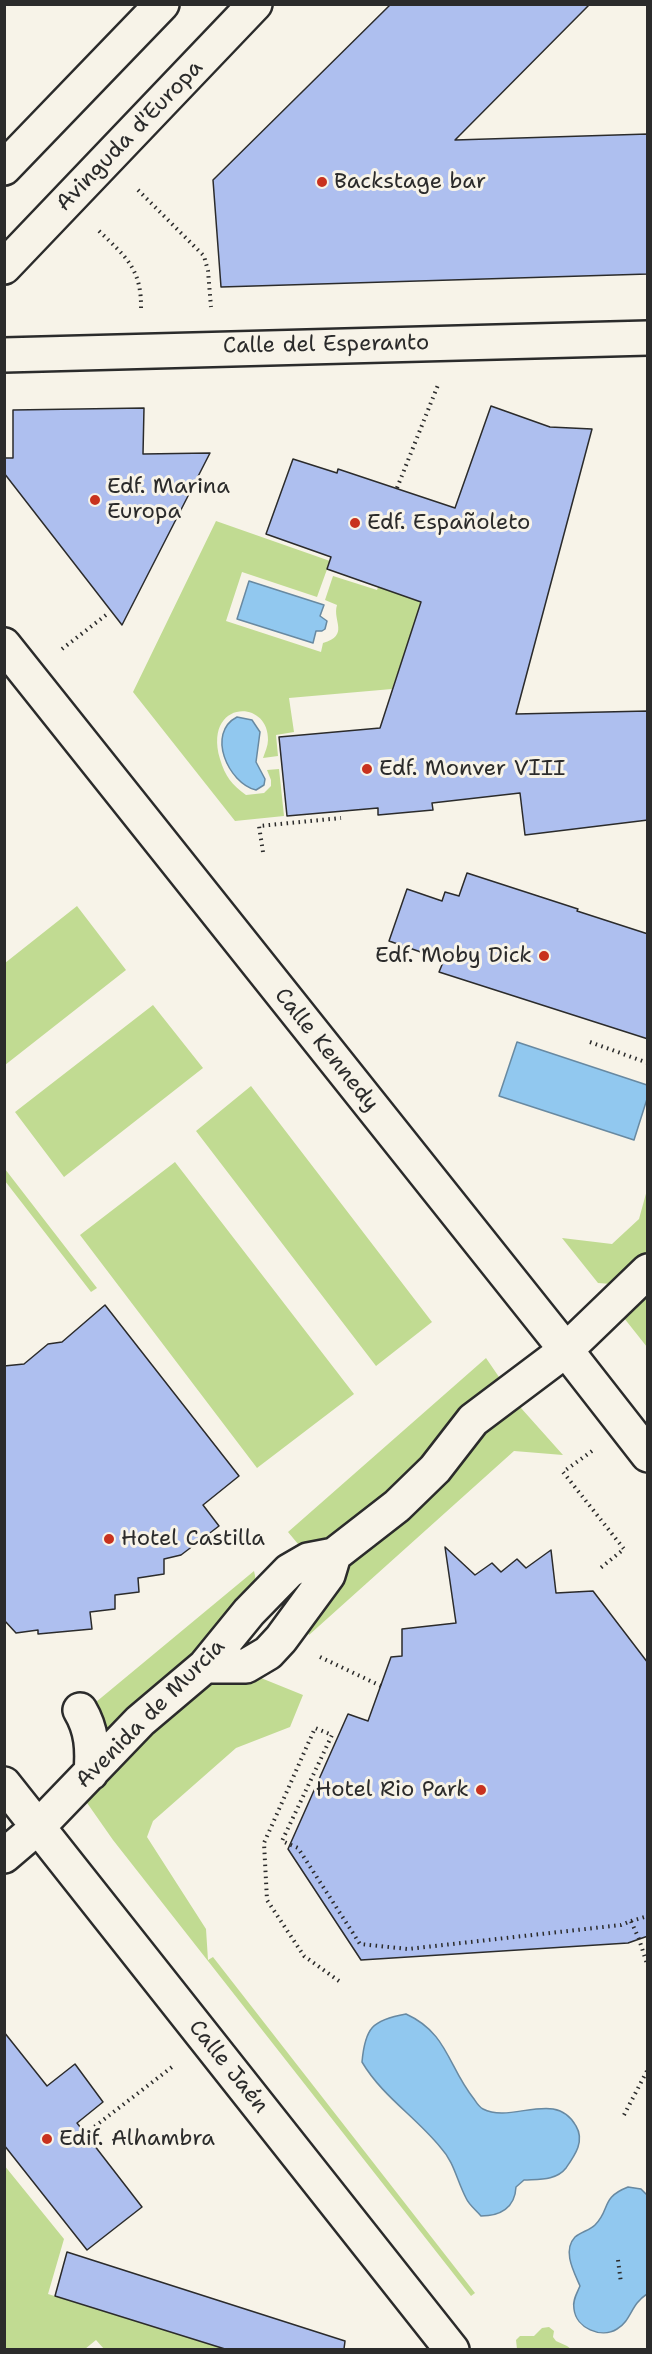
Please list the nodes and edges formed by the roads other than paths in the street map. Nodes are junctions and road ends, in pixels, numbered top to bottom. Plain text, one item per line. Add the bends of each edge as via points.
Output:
1 (162, 4) edge
2 (255, 4) edge
3 (4, 168) edge
4 (4, 267) edge
5 (648, 338) edge
6 (4, 355) edge
7 (4, 645) edge
8 (648, 1271) edge
9 (566, 1350) junction
10 (648, 1455) edge
11 (334, 1555) junction
12 (206, 1666) junction
13 (80, 1710) dead end
14 (92, 1773) junction
15 (4, 1784) edge
16 (38, 1827) junction
17 (4, 1856) edge
18 (452, 2349) edge

1 - 3 street
2 - 4 street, Avinguda d'Europa
5 - 6 street, Calle del Esperanto
7 - 9 street, Calle Kennedy
8 - 9 street, Avenida de Murcia
9 - 10 street, Calle Kennedy
9 - 11 street, Avenida de Murcia via 473,1420 435,1469 397,1506
11 - 12 street, Avenida de Murcia via 308,1560 289,1571 249,1612
11 - 12 street via 328,1575 268,1653 246,1666
12 - 14 street, Avenida de Murcia via 140,1721
13 - 14 street via 90,1731
14 - 16 street, Avenida de Murcia
15 - 16 street, Calle Jaén
16 - 17 street, Avenida de Murcia
16 - 18 street, Calle Jaén

